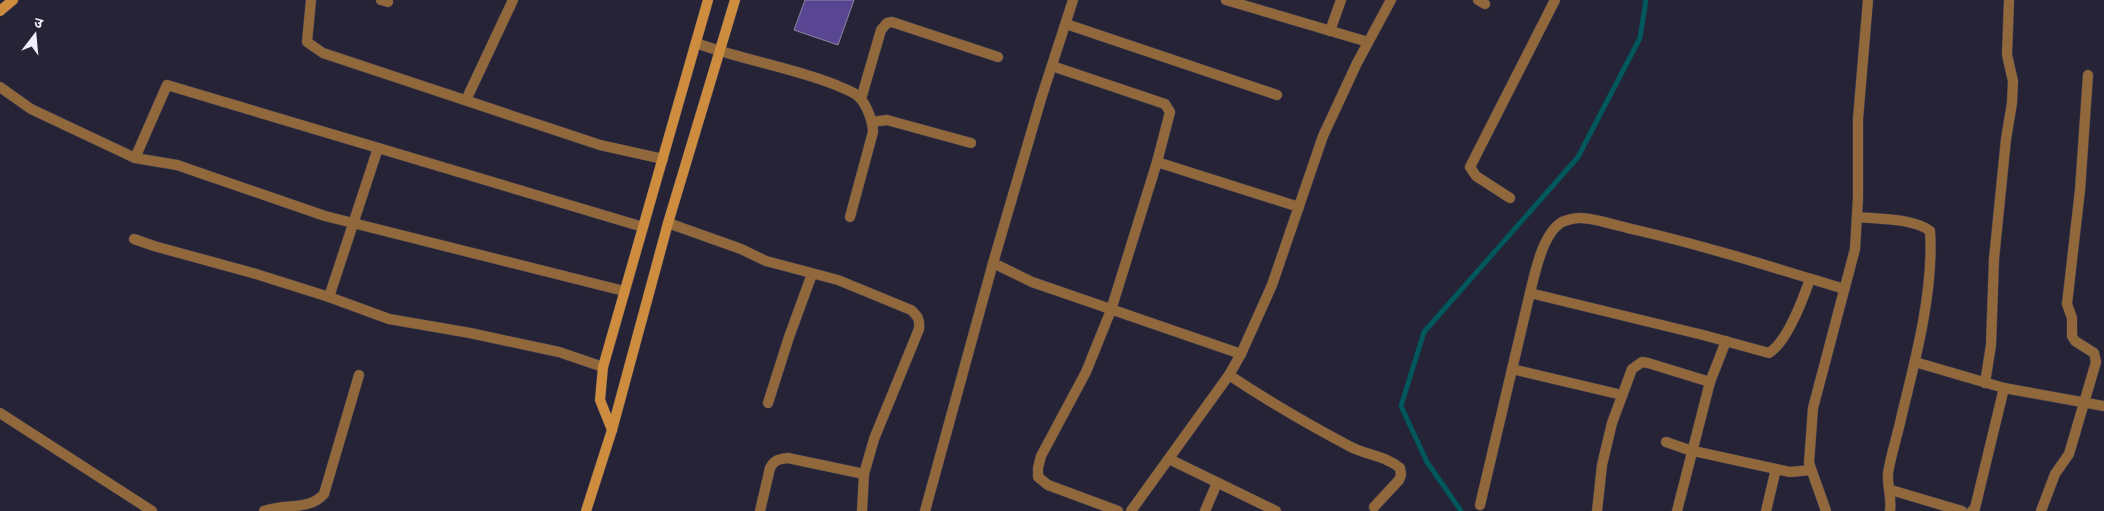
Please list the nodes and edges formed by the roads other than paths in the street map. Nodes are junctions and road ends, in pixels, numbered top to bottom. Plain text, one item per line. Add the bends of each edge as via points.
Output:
1 (13, 0) edge
2 (311, 0) edge
3 (513, 0) edge
4 (708, 0) edge
5 (735, 0) edge
6 (1071, 0) edge
7 (1226, 0) edge
8 (1265, 0) edge
9 (1341, 0) edge
10 (1391, 0) edge
11 (1555, 0) edge
12 (1868, 0) edge
13 (2009, 0) edge
14 (0, 10) edge
15 (1262, 10) junction
16 (1066, 24) junction
17 (1330, 31) junction
18 (1368, 42) junction
19 (696, 43) junction
20 (720, 52) junction
21 (998, 57) dead end
22 (1052, 66) junction
23 (2088, 75) dead end
24 (0, 87) edge
25 (1277, 95) dead end
26 (861, 99) junction
27 (466, 100) junction
28 (872, 122) junction
29 (971, 143) dead end
30 (378, 148) junction
31 (135, 158) junction
32 (663, 159) junction
33 (1157, 162) junction
34 (1510, 198) dead end
35 (1299, 207) junction
36 (850, 217) dead end
37 (1857, 217) junction
38 (352, 223) junction
39 (668, 223) junction
40 (643, 227) junction
41 (134, 238) dead end
42 (993, 263) junction
43 (812, 274) junction
44 (1810, 279) junction
45 (1844, 289) junction
46 (624, 290) junction
47 (1530, 293) junction
48 (329, 297) junction
49 (1111, 310) junction
50 (1726, 341) junction
51 (1241, 354) junction
52 (1915, 362) junction
53 (603, 367) junction
54 (1512, 369) junction
55 (359, 375) dead end
56 (1229, 375) junction
57 (1710, 382) junction
58 (1985, 383) junction
59 (2004, 388) junction
60 (1622, 395) junction
61 (768, 403) dead end
62 (2084, 403) junction
63 (2104, 406) edge
64 (0, 413) edge
65 (612, 430) junction
66 (1666, 442) dead end
67 (1693, 451) junction
68 (1169, 459) junction
69 (1776, 469) junction
70 (1811, 470) junction
71 (864, 474) junction
72 (1217, 482) junction
73 (1891, 490) junction
74 (1480, 505) dead end
75 (1374, 507) dead end
76 (1975, 510) edge
77 (152, 511) edge
78 (264, 511) edge
79 (586, 511) edge
80 (760, 511) edge
81 (862, 511) edge
82 (925, 511) edge
83 (1118, 511) edge
84 (1131, 511) edge
85 (1205, 511) edge
86 (1276, 511) edge
87 (1597, 511) edge
88 (1677, 511) edge
89 (1766, 511) edge
90 (1826, 511) edge
91 (1890, 511) edge
92 (1962, 511) edge
93 (2042, 511) edge

1 - 14 main road
2 - 27 street via 307,42 323,54
3 - 27 street
4 - 19 main road
5 - 20 main road
6 - 16 street
7 - 15 street
8 - 15 street
9 - 17 street
10 - 18 street
11 - 34 street via 1470,167 1476,176
12 - 37 street via 1858,120
13 - 58 street via 2008,55 2013,81 2012,102 1994,259 1991,345
15 - 17 street
16 - 22 street
16 - 25 street
17 - 18 street
18 - 35 street via 1323,136
19 - 20 street
19 - 32 main road
20 - 26 street via 814,76
20 - 39 main road
21 - 26 street via 887,22 881,30
22 - 33 street via 1165,104 1170,118
22 - 42 street
23 - 62 street via 2080,190 2067,304 2074,341 2096,357
24 - 31 street via 31,109
26 - 28 street
27 - 32 street via 600,145
28 - 29 street via 887,120
28 - 36 street via 873,132
30 - 31 street via 167,85
30 - 38 street
30 - 40 street
31 - 38 street via 176,165
32 - 40 main road
33 - 35 street
33 - 49 street
35 - 51 street via 1272,285
37 - 45 street via 1855,249
37 - 52 street via 1897,221 1926,227 1930,231 1929,274
38 - 46 street
38 - 48 street
39 - 43 street via 741,249 766,262
39 - 65 main road
40 - 46 main road
41 - 48 street
42 - 49 street via 1032,282
42 - 82 street
43 - 61 street
43 - 71 street via 838,280 911,310 919,322 919,329 874,439
44 - 45 street
44 - 47 street via 1669,238 1580,218 1563,221 1550,232
44 - 50 street via 1797,314 1776,349 1769,353
45 - 70 street via 1813,408
46 - 53 main road
47 - 50 street
47 - 54 street
48 - 53 street via 388,319 541,348
49 - 51 street
49 - 83 street via 1086,372 1041,456 1038,477 1048,485
50 - 57 street
51 - 56 street
52 - 58 street
52 - 73 street via 1888,473
53 - 65 main road via 600,400
54 - 60 street
54 - 74 street
55 - 78 street via 324,494 318,503
56 - 68 street
56 - 75 street via 1308,424 1400,468 1399,480
57 - 60 street via 1642,362 1632,369
57 - 67 street
58 - 59 street
59 - 62 street
59 - 76 street
60 - 87 street via 1602,465
62 - 63 street
62 - 93 street via 2067,458 2055,474
64 - 77 street
65 - 79 main road
66 - 67 street
67 - 69 street
67 - 88 street
68 - 72 street
68 - 84 street
69 - 70 street via 1790,472
69 - 89 street
70 - 90 street
71 - 80 street via 788,458 779,459 770,468
71 - 81 street
72 - 85 street
72 - 86 street
73 - 91 street
73 - 92 street

